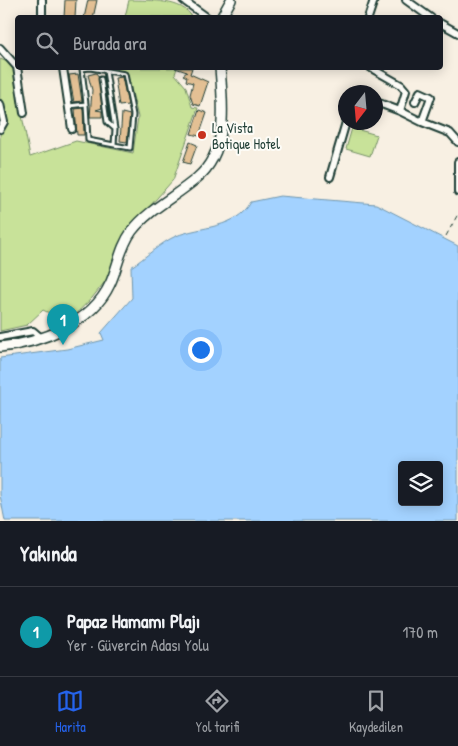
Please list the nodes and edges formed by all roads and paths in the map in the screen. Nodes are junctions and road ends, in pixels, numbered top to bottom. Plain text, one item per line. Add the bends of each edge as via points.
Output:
1 (42, 0) edge
2 (183, 0) edge
3 (231, 0) edge
4 (374, 0) edge
5 (406, 0) edge
6 (42, 15) edge
7 (204, 15) edge
8 (223, 15) edge
9 (369, 15) edge
10 (427, 15) edge
11 (443, 25) edge
12 (458, 33) edge
13 (0, 48) edge
14 (15, 65) edge
15 (17, 70) edge
16 (62, 70) edge
17 (82, 70) edge
18 (94, 70) edge
19 (220, 70) edge
20 (375, 70) edge
21 (106, 71) junction
22 (101, 79) dead end
23 (415, 102) dead end
24 (0, 104) edge
25 (86, 104) junction
26 (383, 105) edge
27 (69, 106) junction
28 (400, 111) junction
29 (24, 113) dead end
30 (422, 122) junction
31 (0, 129) edge
32 (72, 129) dead end
33 (114, 129) junction
34 (344, 130) edge
35 (450, 133) junction
36 (458, 137) edge
37 (458, 142) edge
38 (114, 145) junction
39 (458, 162) edge
40 (330, 177) dead end
41 (458, 192) edge
42 (458, 214) edge
43 (446, 236) dead end
44 (0, 337) edge
45 (40, 337) junction
46 (0, 348) edge

1 - 6 street
2 - 7 street
3 - 8 main road
4 - 9 street
5 - 10 street
11 - 12 street
13 - 14 street
15 - 29 street
16 - 27 street
17 - 25 lane
18 - 21 lane
19 - 45 main road via 222,126 208,166 131,233 109,286 94,310 66,329
20 - 28 street via 406,91
21 - 33 lane
21 - 38 lane via 125,74 133,116 130,148
22 - 33 lane via 107,122
23 - 30 street via 420,92 431,97
24 - 31 street via 4,122
25 - 27 lane
25 - 38 lane via 88,140
26 - 28 street
27 - 32 street
28 - 30 street
30 - 35 street
33 - 38 lane
34 - 40 street
35 - 36 street
35 - 37 street
39 - 41 street
42 - 43 path
44 - 45 street via 33,331
45 - 46 main road

